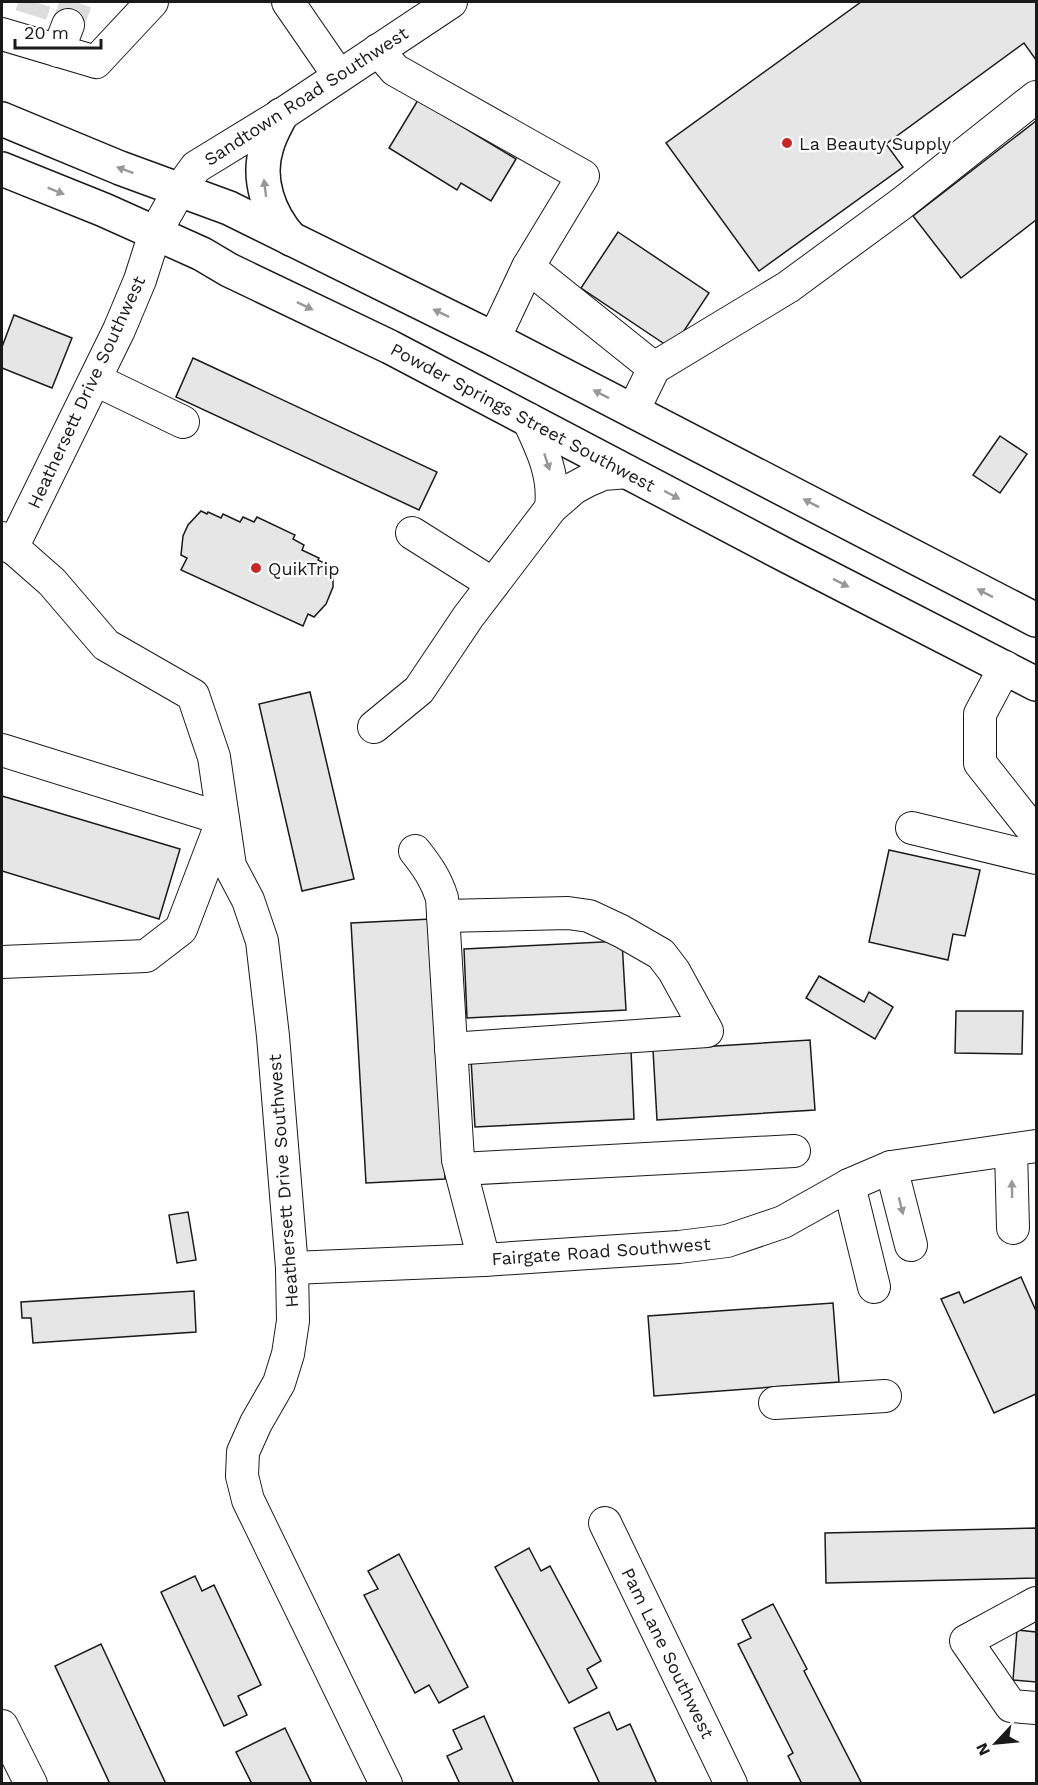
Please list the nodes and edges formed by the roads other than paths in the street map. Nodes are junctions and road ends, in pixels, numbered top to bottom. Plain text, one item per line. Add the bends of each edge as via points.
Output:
1 (152, 2) edge
2 (288, 2) edge
3 (449, 2) edge
4 (18, 30) edge
5 (378, 50) junction
6 (339, 76) junction
7 (1036, 97) edge
8 (281, 115) junction
9 (2, 119) edge
10 (2, 169) edge
11 (180, 189) junction
12 (155, 233) junction
13 (291, 239) junction
14 (528, 267) junction
15 (494, 339) junction
16 (654, 368) junction
17 (96, 380) junction
18 (633, 411) junction
19 (528, 419) junction
20 (183, 422) dead end
21 (627, 472) junction
22 (551, 508) junction
23 (412, 534) dead end
24 (7, 543) edge
25 (493, 584) junction
26 (1036, 620) edge
27 (1005, 667) junction
28 (1036, 684) edge
29 (374, 728) dead end
30 (2, 750) edge
31 (223, 819) junction
32 (912, 828) dead end
33 (1036, 834) edge
34 (415, 851) dead end
35 (1036, 858) edge
36 (443, 916) junction
37 (2, 963) edge
38 (452, 1049) junction
39 (1024, 1148) edge
40 (794, 1151) dead end
41 (891, 1167) junction
42 (461, 1170) junction
43 (849, 1185) junction
44 (1013, 1228) dead end
45 (911, 1245) dead end
46 (484, 1260) junction
47 (292, 1268) junction
48 (874, 1287) dead end
49 (885, 1396) dead end
50 (775, 1403) dead end
51 (605, 1523) dead end
52 (1036, 1603) edge
53 (1036, 1708) edge
54 (2, 1726) edge
55 (31, 1784) edge
56 (386, 1784) edge
57 (731, 1784) edge

1 - 4 street via 96,63 63,38
2 - 6 street
3 - 5 street, Sandtown Road Southwest
5 - 6 street, Sandtown Road Southwest
5 - 14 street via 395,70 583,176
6 - 8 street, Sandtown Road Southwest
7 - 16 street via 789,287
8 - 11 street, Sandtown Road Southwest via 196,167
13 -> 8 main road via 272,214 264,185 266,147
11 -> 9 main road
10 -> 12 main road, Powder Springs Street Southwest
11 - 12 street, Sandtown Road Southwest
11 - 13 main road via 230,208
12 - 17 street, Heathersett Drive Southwest via 140,280
12 -> 19 main road, Powder Springs Street Southwest
15 -> 13 main road
14 - 15 street
14 - 16 street
18 -> 15 main road
16 - 18 street
17 - 20 street
17 - 24 street, Heathersett Drive Southwest
26 -> 18 main road
19 - 21 main road, Powder Springs Street Southwest
19 -> 22 street via 551,476
21 - 22 street via 589,480
21 -> 27 main road, Powder Springs Street Southwest
22 - 25 street
23 - 25 street
24 - 31 street, Heathersett Drive Southwest via 52,582 106,645 193,695 214,757
25 - 29 street via 419,690
27 - 28 main road, Powder Springs Street Southwest
27 - 33 street via 980,714 980,763
30 - 31 street
31 - 37 street via 181,928 146,956
31 - 47 street, Heathersett Drive Southwest via 230,866 248,900 262,941
32 - 35 street
34 - 36 street via 438,883
36 - 38 street
36 - 38 street via 589,916 661,954 707,1031
38 - 42 street
39 - 41 street, Fairgate Road Southwest
44 -> 39 street
40 - 42 street
41 - 43 street, Fairgate Road Southwest
41 -> 45 street
42 - 46 street
43 - 46 street, Fairgate Road Southwest via 783,1222 727,1241
43 - 48 street
46 - 47 street, Fairgate Road Southwest
47 - 56 street, Heathersett Drive Southwest via 293,1321 288,1354 279,1383 243,1452 242,1476 248,1500
49 - 50 street
51 - 57 street, Pam Lane Southwest
52 - 53 street via 966,1641 1011,1706
54 - 55 street

